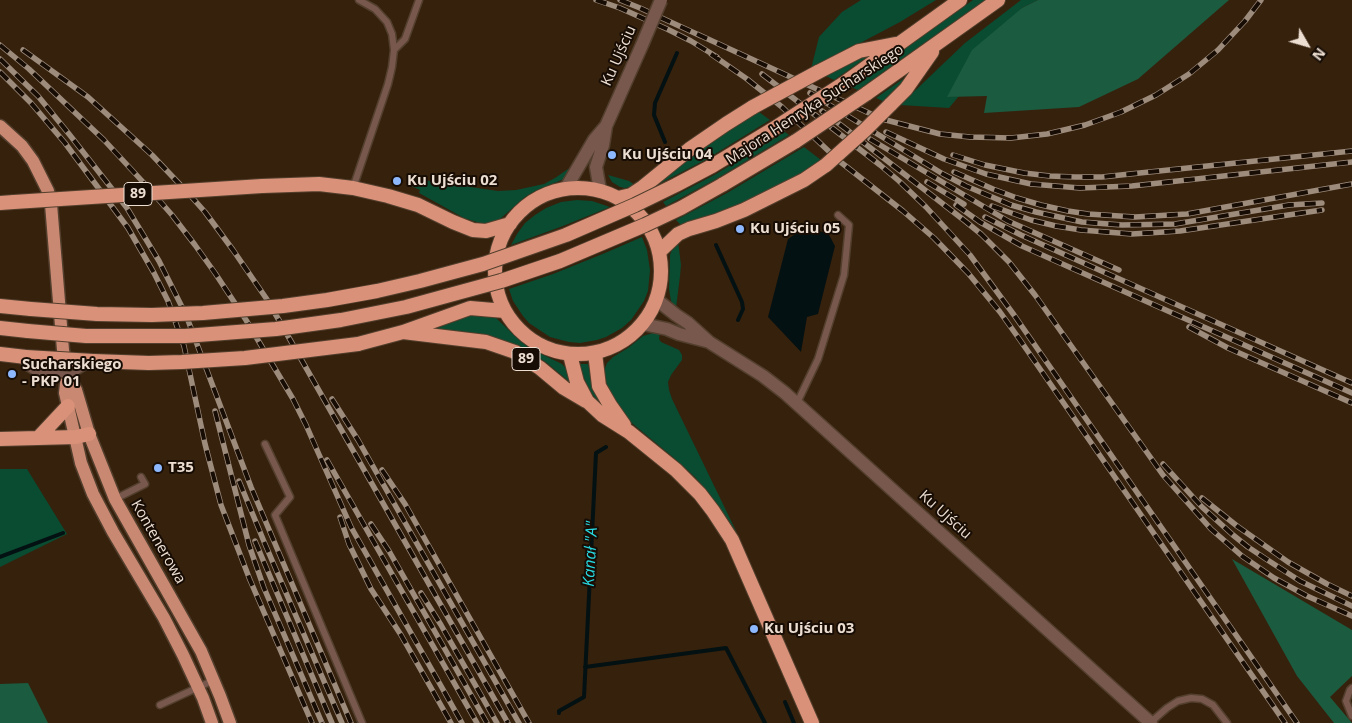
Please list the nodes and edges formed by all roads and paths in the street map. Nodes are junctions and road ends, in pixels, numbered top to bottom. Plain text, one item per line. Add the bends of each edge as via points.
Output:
1 (360, 0) edge
2 (419, 0) edge
3 (662, 0) edge
4 (960, 0) edge
5 (998, 0) edge
6 (900, 43) junction
7 (938, 43) junction
8 (394, 50) junction
9 (0, 126) edge
10 (606, 126) junction
11 (353, 188) junction
12 (566, 188) junction
13 (600, 190) junction
14 (618, 198) junction
15 (7, 202) edge
16 (838, 215) dead end
17 (510, 224) junction
18 (659, 252) junction
19 (657, 300) junction
20 (0, 306) edge
21 (505, 311) junction
22 (642, 324) junction
23 (0, 328) edge
24 (403, 332) junction
25 (709, 342) junction
26 (595, 353) junction
27 (5, 354) edge
28 (570, 354) junction
29 (67, 374) junction
30 (587, 401) junction
31 (798, 404) junction
32 (68, 406) junction
33 (629, 432) junction
34 (82, 435) junction
35 (39, 437) junction
36 (0, 439) edge
37 (265, 444) dead end
38 (142, 477) dead end
39 (115, 499) junction
40 (214, 680) junction
41 (198, 687) junction
42 (1352, 688) edge
43 (160, 705) dead end
44 (1352, 716) edge
45 (212, 723) edge
46 (230, 723) edge
47 (362, 723) edge
48 (812, 723) edge
49 (1151, 723) edge
50 (1227, 723) edge

1 - 8 lane via 387,22
2 - 8 lane via 405,39
3 - 10 street, Ku Ujściu, bridge
4 - 6 highway, Majora Henryka Sucharskiego
5 - 7 highway, Majora Henryka Sucharskiego
6 - 14 highway, bridge via 859,51 753,107 691,148 643,188
6 - 20 highway, Majora Henryka Sucharskiego, bridge via 843,84 712,166 635,205 559,238 483,264 377,291 326,300 203,313 97,314
7 - 18 highway, bridge via 906,89 826,165 804,180 744,210 689,228
7 - 23 highway, Majora Henryka Sucharskiego, bridge via 796,141 681,208 560,261 459,294 341,320 185,336 86,336
8 - 11 lane via 388,84
9 - 29 main road, Kontenerowa via 22,146 48,191
10 - 12 street, Ku Ujściu
10 - 13 street, Ku Ujściu via 596,168
11 - 15 highway, 89, bridge via 319,184 262,186
11 - 17 highway, 89 via 418,206 473,230 486,231
12 - 13 highway
12 - 17 highway via 527,206
13 - 14 highway
14 - 18 highway via 632,208 649,228
16 - 31 lane via 849,224 844,275 818,359
17 - 21 highway via 500,245 495,268
18 - 19 highway via 661,273
19 - 22 highway
19 - 25 street, Ku Ujściu
21 - 24 highway via 470,308
21 - 28 highway via 525,335 556,351
22 - 25 street, Ku Ujściu
22 - 26 highway via 623,342
24 - 27 highway, 89, bridge via 358,344 304,352 182,362 26,361
24 - 30 highway, 89 via 486,342 515,352
25 - 31 street, Ku Ujściu via 763,376
26 - 28 highway
26 - 33 highway, 89 via 599,386
28 - 30 highway via 577,382
29 - 32 main road, Kontenerowa via 65,394
29 - 34 main road, Kontenerowa via 76,390
30 - 33 highway, 89
31 - 49 street, Ku Ujściu
32 - 34 main road, Kontenerowa
32 - 35 highway
33 - 48 highway, 89 via 700,494 732,540
34 - 35 highway
34 - 39 main road, Kontenerowa
34 - 41 main road, Kontenerowa via 81,463 93,494 164,618
35 - 36 highway
37 - 47 lane via 290,497 275,515
38 - 39 lane via 145,484
39 - 40 main road, Kontenerowa
40 - 41 lane
40 - 46 main road, Kontenerowa
41 - 43 lane
41 - 45 main road, Kontenerowa
42 - 44 lane via 1346,702
49 - 50 lane via 1166,708 1191,698 1213,705

